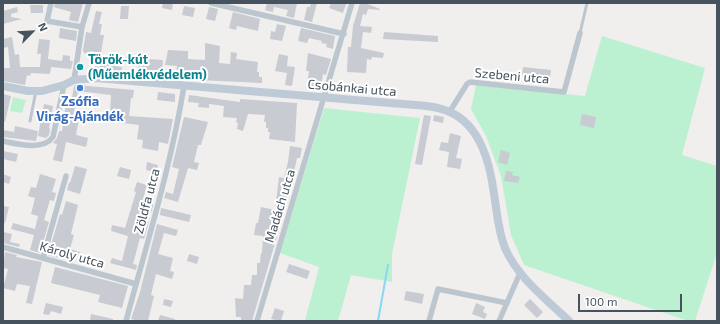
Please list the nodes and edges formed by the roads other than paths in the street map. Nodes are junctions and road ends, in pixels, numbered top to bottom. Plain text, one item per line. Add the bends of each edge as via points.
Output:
1 (51, 3) edge
2 (89, 3) edge
3 (211, 3) edge
4 (352, 3) edge
5 (587, 3) edge
6 (82, 27) junction
7 (580, 33) joint
8 (344, 34) junction
9 (74, 80) junction
10 (64, 85) junction
11 (3, 86) edge
12 (184, 86) junction
13 (36, 91) junction
14 (325, 98) junction
15 (450, 111) junction
16 (30, 121) dead end
17 (3, 141) edge
18 (66, 176) dead end
19 (3, 247) edge
20 (43, 258) junction
21 (520, 273) junction
22 (136, 284) junction
23 (507, 303) junction
24 (126, 321) edge
25 (257, 321) edge
26 (429, 321) edge
27 (499, 321) edge
28 (569, 321) edge

1 - 6 street via 47,21
2 - 6 street
3 - 8 street
4 - 8 street, Madách utca
5 - 7 lane
6 - 9 street
7 - 15 street, Szebeni utca via 564,92 470,82
8 - 14 street, Madách utca
9 - 10 main road, Csobánkai utca
9 - 12 main road, Csobánkai utca via 96,78
10 - 13 main road, Csobánkai utca
10 - 17 street via 50,140 35,145
11 - 13 main road, Csobánkai utca
12 - 14 main road, Csobánkai utca
12 - 22 street, Zöldfa utca via 177,131 163,190
13 - 16 lane
14 - 15 main road, Csobánkai utca
14 - 25 street, Madách utca
15 - 21 main road, Csobánkai utca via 468,125 482,146 492,181 500,233
18 - 20 street
19 - 20 street, Károly utca
20 - 22 street, Károly utca
21 - 23 street
21 - 28 main road, Csobánkai utca
22 - 24 street, Zöldfa utca
23 - 26 street via 437,290
23 - 27 street

